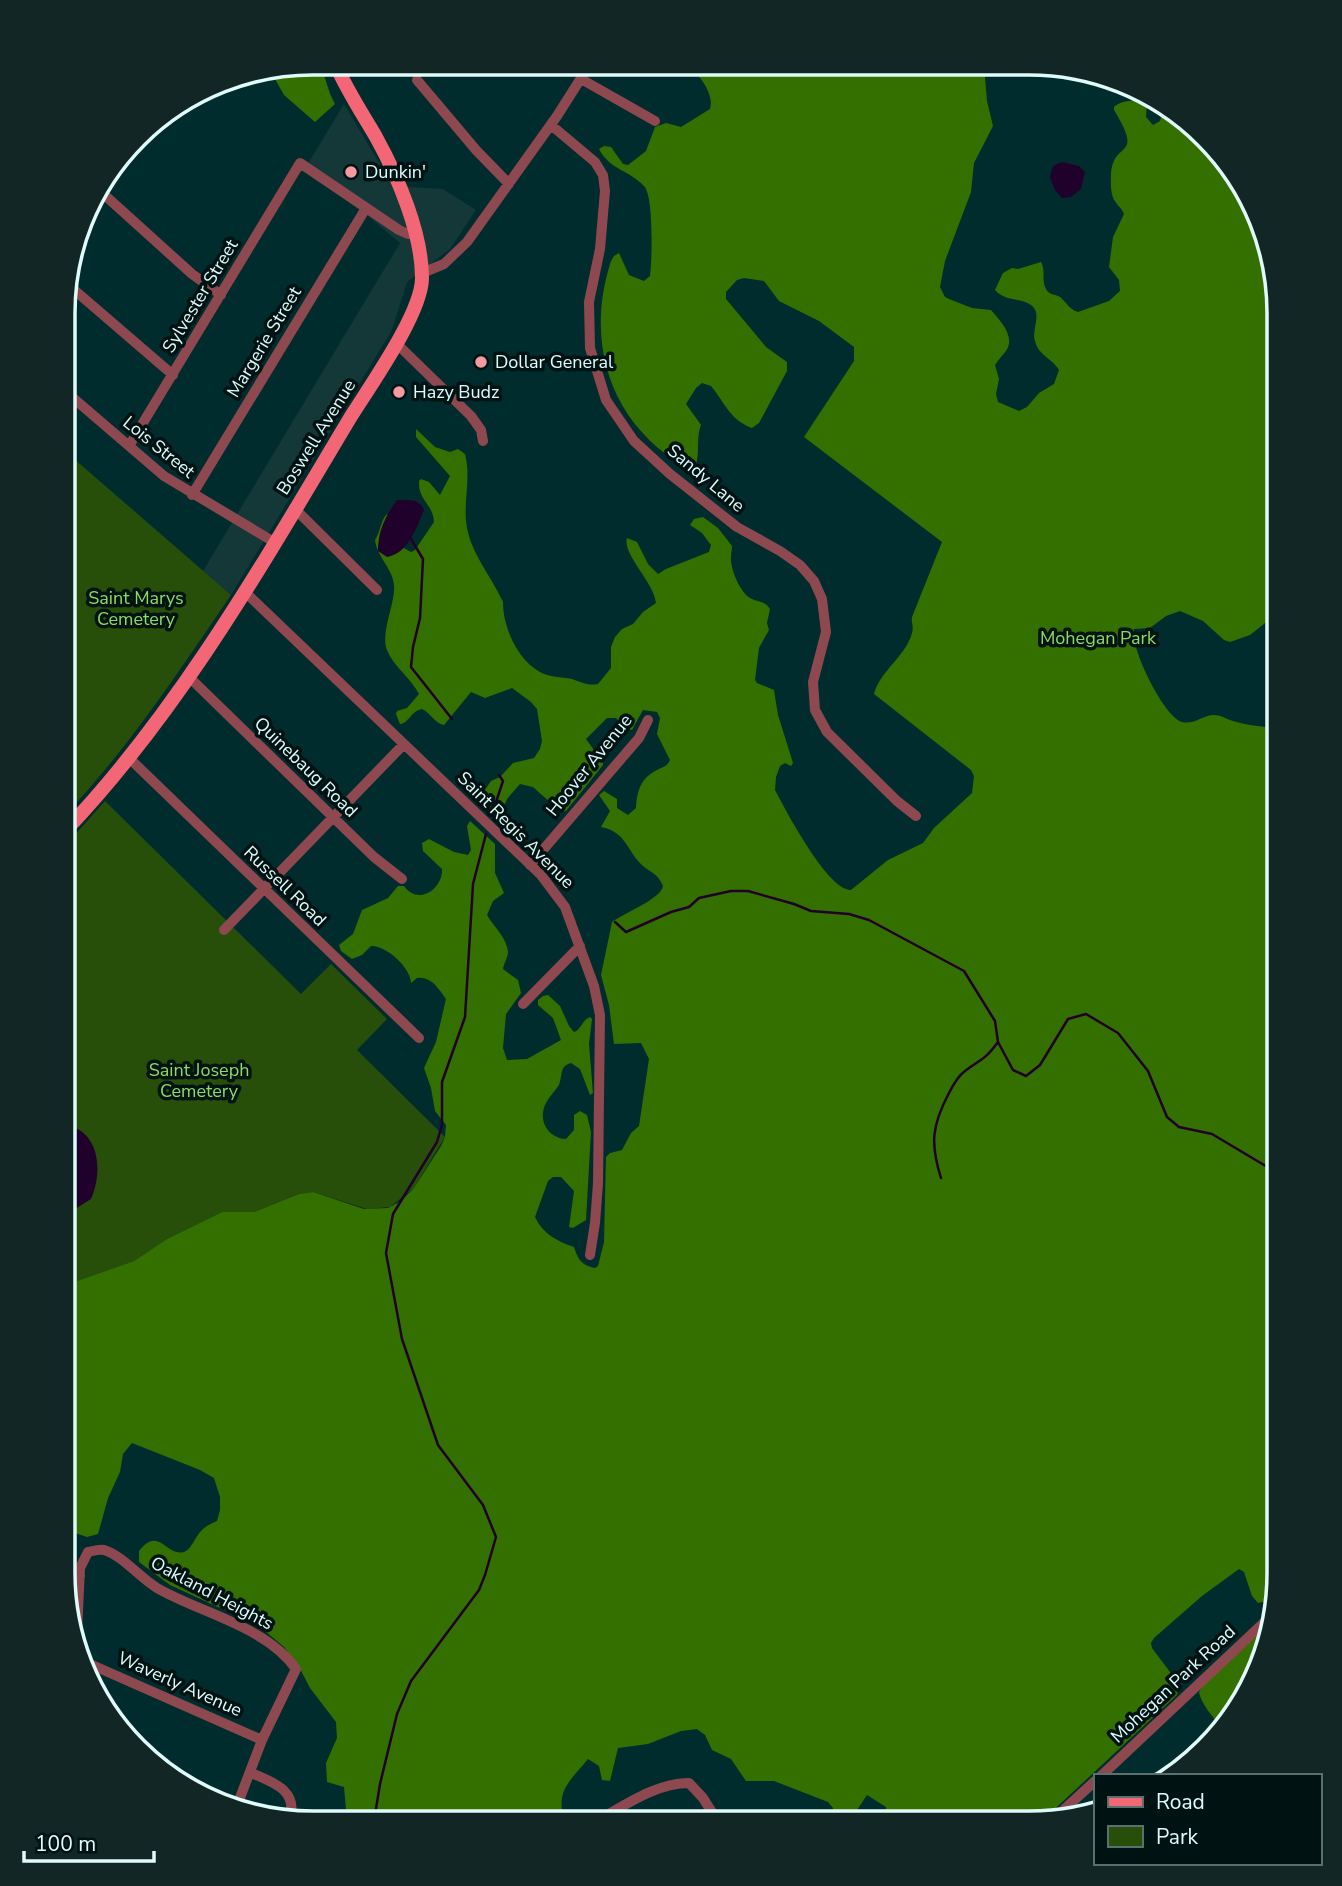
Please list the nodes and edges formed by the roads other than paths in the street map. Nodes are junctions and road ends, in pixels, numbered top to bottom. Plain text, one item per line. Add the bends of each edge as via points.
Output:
1 (341, 75) edge
2 (583, 75) edge
3 (581, 79) junction
4 (417, 80) dead end
5 (655, 121) dead end
6 (551, 125) junction
7 (509, 184) junction
8 (104, 200) edge
9 (366, 208) junction
10 (415, 233) junction
11 (422, 273) junction
12 (76, 292) edge
13 (221, 295) junction
14 (396, 343) junction
15 (173, 375) junction
16 (75, 400) edge
17 (483, 441) dead end
18 (129, 446) junction
19 (192, 495) junction
20 (294, 508) junction
21 (274, 542) junction
22 (377, 590) dead end
23 (244, 591) junction
24 (189, 677) junction
25 (648, 720) dead end
26 (404, 744) junction
27 (128, 757) junction
28 (916, 816) dead end
29 (333, 817) junction
30 (75, 821) edge
31 (530, 865) junction
32 (402, 880) dead end
33 (263, 889) junction
34 (224, 930) dead end
35 (580, 946) junction
36 (523, 1003) dead end
37 (419, 1038) dead end
38 (590, 1255) dead end
39 (75, 1576) edge
40 (80, 1576) junction
41 (78, 1610) edge
42 (1260, 1626) edge
43 (94, 1666) edge
44 (262, 1740) junction
45 (251, 1773) junction
46 (1103, 1774) edge
47 (1094, 1782) edge
48 (240, 1799) edge
49 (1067, 1808) edge
50 (292, 1810) edge
51 (615, 1811) edge
52 (711, 1811) edge

1 - 10 main road via 390,166
2 - 3 street
3 - 5 street
3 - 6 street
4 - 7 street
6 - 7 street
6 - 28 street, Sandy Lane via 595,162 603,175 600,249 589,302 590,348 606,400 634,441 670,474 737,527 800,565 814,581 822,599 826,632 813,682 815,710 827,733
7 - 11 street via 457,253
8 - 13 street
9 - 10 street via 399,230
9 - 13 street, Sylvester Street via 300,163
9 - 19 street, Margerie Street
10 - 11 main road
11 - 14 main road, Boswell Avenue via 419,300
12 - 15 street
13 - 15 street, Sylvester Street
14 - 17 street via 471,416
14 - 20 main road, Boswell Avenue
15 - 18 street, Sylvester Street
16 - 18 street, Lois Street
18 - 19 street, Lois Street
19 - 21 street, Lois Street
20 - 21 main road, Boswell Avenue
20 - 22 street
21 - 23 main road, Boswell Avenue
23 - 24 main road, Boswell Avenue
23 - 26 street, Saint Regis Avenue
24 - 27 main road, Boswell Avenue
24 - 29 street, Quinebaug Road
25 - 31 street, Hoover Avenue via 639,738
26 - 29 street
26 - 31 street, Saint Regis Avenue
27 - 30 main road, Boswell Avenue
27 - 33 street, Russell Road
29 - 32 street, Quinebaug Road
29 - 33 street
31 - 35 street, Saint Regis Avenue via 562,900
33 - 34 street
33 - 37 street, Russell Road
35 - 36 street
35 - 38 street, Saint Regis Avenue via 598,1001 602,1034 598,1183
39 - 40 street
40 - 41 street, Oakland Heights
40 - 44 street, Oakland Heights via 88,1552 101,1549 154,1586 266,1639 289,1658 296,1669
42 - 46 street, Mohegan Park Road
43 - 44 street, Waverly Avenue
44 - 45 street, Oakland Heights
45 - 48 street, Oakland Heights
45 - 50 street via 281,1786 293,1804
47 - 49 street
51 - 52 street via 653,1790 689,1783

